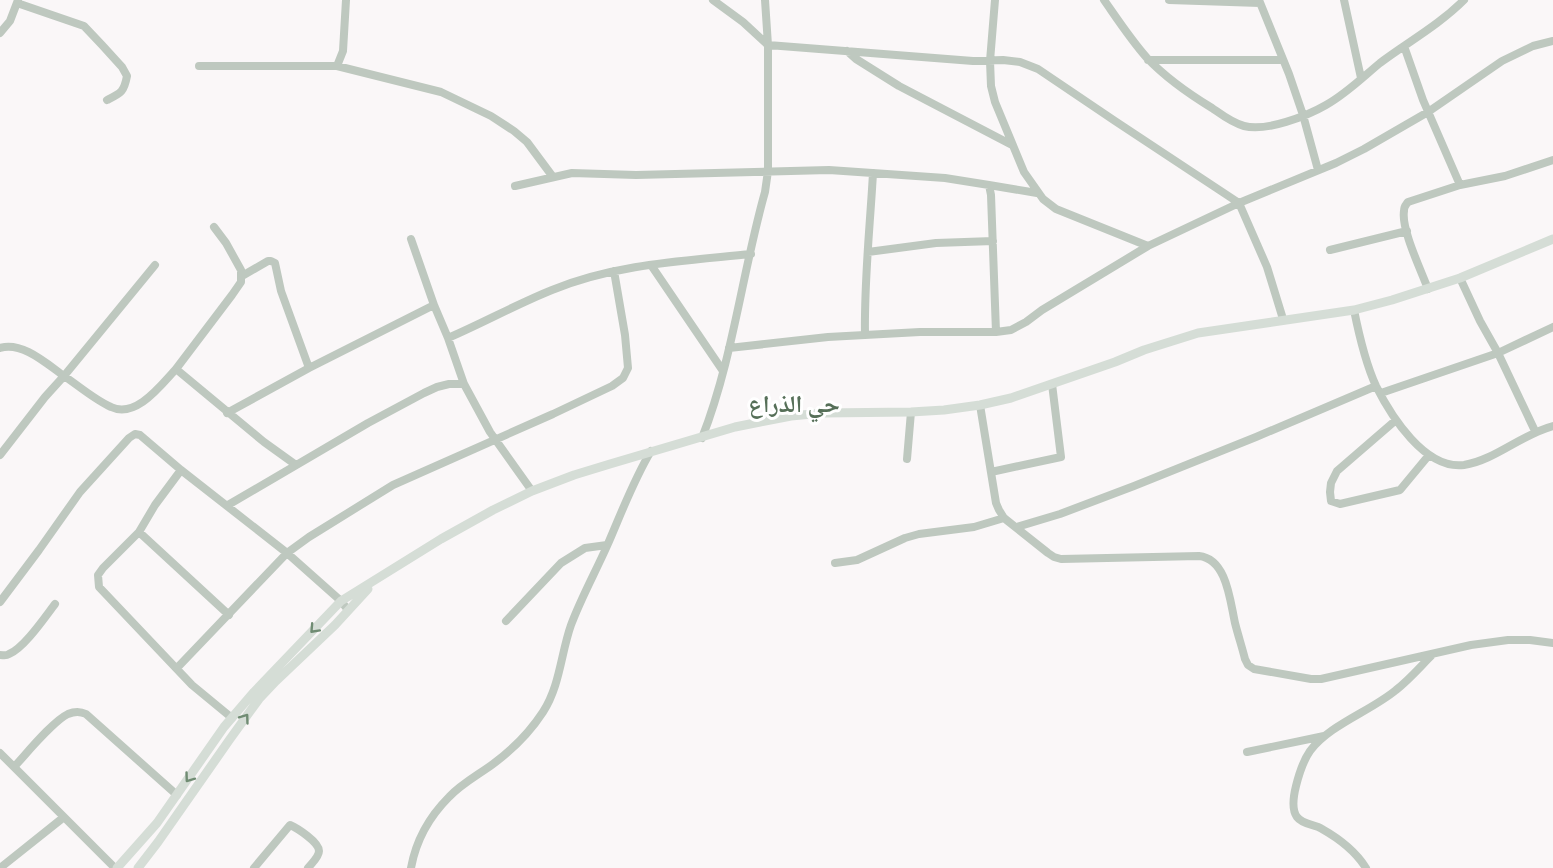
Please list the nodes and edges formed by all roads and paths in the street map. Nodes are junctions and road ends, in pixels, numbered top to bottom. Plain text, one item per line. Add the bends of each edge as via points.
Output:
1 (346, 0) edge
2 (713, 0) edge
3 (765, 0) edge
4 (995, 0) edge
5 (1104, 0) edge
6 (1169, 0) edge
7 (1344, 0) edge
8 (1464, 0) edge
9 (18, 1) edge
10 (1259, 2) edge
11 (0, 33) edge
12 (1553, 41) edge
13 (768, 45) junction
14 (1404, 46) junction
15 (847, 51) junction
16 (1148, 60) junction
17 (1282, 60) junction
18 (990, 61) junction
19 (199, 66) dead end
20 (337, 66) junction
21 (1360, 78) junction
22 (107, 100) dead end
23 (1428, 112) junction
24 (1303, 115) junction
25 (1012, 145) junction
26 (1553, 160) edge
27 (1318, 170) junction
28 (768, 171) junction
29 (873, 173) junction
30 (553, 177) junction
31 (989, 185) junction
32 (1460, 185) junction
33 (514, 186) dead end
34 (1038, 193) junction
35 (1239, 203) junction
36 (214, 227) dead end
37 (1407, 231) junction
38 (411, 239) dead end
39 (1553, 239) edge
40 (993, 241) junction
41 (1148, 246) junction
42 (1330, 250) dead end
43 (868, 252) junction
44 (751, 254) junction
45 (155, 265) dead end
46 (651, 265) junction
47 (614, 271) junction
48 (242, 276) junction
49 (1460, 278) junction
50 (1428, 289) junction
51 (434, 305) junction
52 (1354, 310) junction
53 (1283, 320) junction
54 (1553, 327) edge
55 (996, 332) junction
56 (865, 335) junction
57 (448, 339) junction
58 (0, 348) edge
59 (729, 348) junction
60 (1498, 353) junction
61 (309, 368) junction
62 (176, 369) junction
63 (723, 371) junction
64 (64, 376) junction
65 (464, 384) junction
66 (1052, 384) junction
67 (1379, 389) junction
68 (980, 405) junction
69 (911, 412) junction
70 (227, 413) junction
71 (1396, 420) junction
72 (1553, 426) edge
73 (1535, 431) junction
74 (702, 438) junction
75 (496, 441) junction
76 (651, 451) junction
77 (0, 455) edge
78 (1429, 455) junction
79 (906, 459) dead end
80 (296, 465) junction
81 (181, 470) junction
82 (991, 472) junction
83 (532, 491) junction
84 (228, 505) junction
85 (1004, 518) junction
86 (1017, 527) junction
87 (139, 532) junction
88 (607, 545) junction
89 (287, 553) junction
90 (835, 563) dead end
91 (376, 580) junction
92 (341, 601) junction
93 (0, 602) edge
94 (55, 604) dead end
95 (348, 610) junction
96 (229, 615) junction
97 (506, 621) dead end
98 (1553, 643) edge
99 (1432, 654) junction
100 (0, 655) edge
101 (177, 668) junction
102 (232, 718) junction
103 (1326, 736) junction
104 (1247, 752) dead end
105 (0, 753) edge
106 (14, 767) junction
107 (177, 795) junction
108 (63, 817) junction
109 (0, 868) edge
110 (116, 868) edge
111 (138, 868) edge
112 (254, 868) edge
113 (308, 868) edge
114 (411, 868) edge
115 (1366, 868) edge

1 - 20 street via 344,51
2 - 13 street
3 - 13 street
4 - 18 street
5 - 16 street
6 - 10 street
7 - 21 street
8 - 14 street
9 - 11 street
9 - 22 street via 84,26 122,67 127,76 125,88
10 - 17 street
12 - 23 street via 1502,61
13 - 15 street
13 - 28 street
14 - 21 street
14 - 23 street
15 - 18 street
15 - 25 street via 899,86
16 - 17 street
16 - 24 street via 1190,95 1233,122 1245,126 1270,125
17 - 24 street
18 - 25 street via 995,102
18 - 35 street via 1020,62 1038,69
19 - 20 street
20 - 30 street via 441,92 491,116 527,142
21 - 24 street via 1338,98
23 - 27 street
23 - 32 street
24 - 27 street
25 - 34 street
26 - 32 street
27 - 35 street
28 - 29 street
28 - 30 street via 572,173
28 - 44 street
29 - 31 street
29 - 43 street
30 - 33 street
31 - 34 street
31 - 40 street
32 - 37 street via 1408,202 1404,213
34 - 41 street via 1056,209
35 - 41 street
35 - 53 street via 1267,267
36 - 48 street
37 - 42 street
37 - 50 street
38 - 51 street
39 - 49 main road
40 - 43 street via 936,243
40 - 55 street
41 - 55 street via 1026,322
43 - 56 street
44 - 46 street
44 - 59 street
45 - 64 street
46 - 47 street
46 - 63 street
47 - 57 street via 553,290
47 - 75 street via 628,368 623,378
48 - 61 street via 268,261 275,263
48 - 62 street
49 - 50 main road
49 - 60 street
50 - 52 main road
51 - 57 street
51 - 61 street
52 - 53 main road
52 - 67 street
53 - 66 main road via 1173,340
54 - 60 street
55 - 56 street
56 - 59 street
57 - 65 street
58 - 64 street via 20,349
59 - 63 street
60 - 67 street
60 - 73 street
61 - 70 street
62 - 64 street via 141,404 123,410 111,407
62 - 70 street
63 - 74 street
64 - 77 street
65 - 75 street
65 - 80 street via 430,390
66 - 68 main road
66 - 82 street via 1061,457
67 - 71 street
67 - 86 street via 1134,486
68 - 69 main road
68 - 82 street
69 - 74 main road via 791,416
69 - 79 street
70 - 80 street
71 - 78 street
71 - 78 street via 1337,471 1331,483 1331,501 1340,504 1400,490
72 - 73 street
73 - 78 street via 1466,465
74 - 76 main road
75 - 83 street
75 - 89 street via 393,485
76 - 83 main road
76 - 88 street
80 - 84 street
81 - 84 street
81 - 87 street
81 - 93 street via 140,435 129,438 80,492
82 - 85 street via 996,503
83 - 91 main road via 441,539
84 - 89 street
85 - 86 street
85 - 90 street via 974,527 919,534 857,560
86 - 99 street via 1061,559 1209,558 1227,585 1245,659 1257,671 1321,679
87 - 96 street
87 - 101 street via 102,568 99,587
88 - 97 street via 585,548 561,563
88 - 114 street via 570,627 553,693 544,711 512,749 449,796 423,831
89 - 92 street
89 - 96 street
91 - 92 main road
91 - 95 main road
92 - 95 street
92 -> 102 main road
94 - 100 street via 18,648
111 -> 95 main road via 259,699
96 - 101 street
98 - 99 street via 1508,640
99 - 103 street via 1395,690
101 - 102 street via 201,694
102 -> 107 main road
103 - 104 street
103 - 115 street via 1311,749 1304,762 1295,788 1294,809 1300,820 1333,836 1358,856
105 - 106 street
106 - 107 street via 58,721 80,711
106 - 108 street
107 - 110 main road
108 - 109 street
108 - 110 street
112 - 113 street via 290,825 319,849

